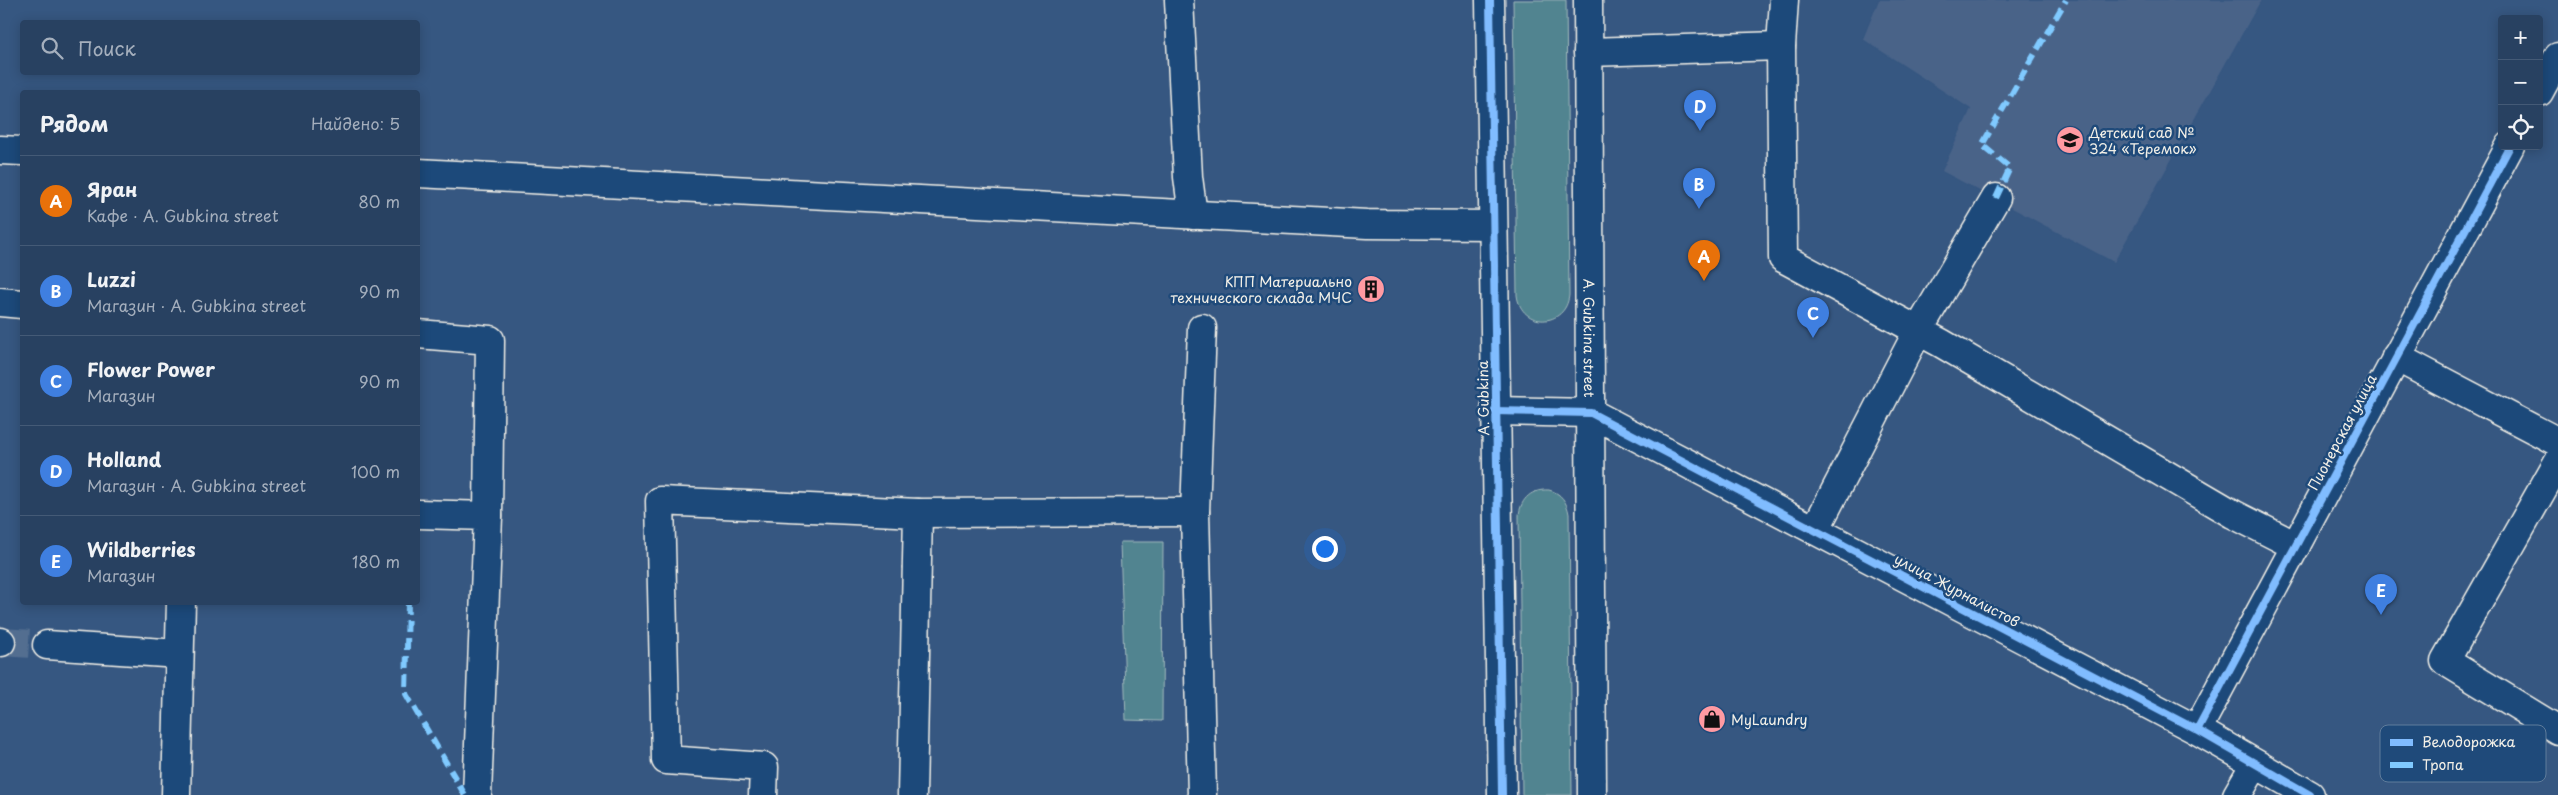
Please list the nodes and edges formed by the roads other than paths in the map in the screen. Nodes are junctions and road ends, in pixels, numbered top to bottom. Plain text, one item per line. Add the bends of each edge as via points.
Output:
1 (1179, 0) edge
2 (1490, 0) edge
3 (1588, 0) edge
4 (1784, 0) edge
5 (1781, 46) junction
6 (1588, 52) junction
7 (2558, 57) edge
8 (2547, 88) edge
9 (0, 150) edge
10 (2508, 150) edge
11 (20, 151) edge
12 (420, 173) edge
13 (1996, 198) dead end
14 (1193, 215) junction
15 (1492, 225) junction
16 (0, 302) edge
17 (20, 304) edge
18 (1202, 328) dead end
19 (1918, 331) junction
20 (420, 334) edge
21 (2396, 357) junction
22 (1495, 411) junction
23 (1591, 413) junction
24 (2558, 442) edge
25 (2558, 462) edge
26 (1195, 512) junction
27 (918, 513) junction
28 (420, 514) edge
29 (488, 516) junction
30 (1815, 530) junction
31 (2296, 546) junction
32 (181, 605) edge
33 (48, 645) tunnel mouth
34 (179, 654) junction
35 (2197, 730) junction
36 (2558, 730) edge
37 (2255, 764) junction
38 (176, 795) edge
39 (477, 795) edge
40 (764, 795) edge
41 (912, 795) edge
42 (1202, 795) edge
43 (1502, 795) edge
44 (1592, 795) edge
45 (2237, 795) edge
46 (2310, 795) edge

1 - 14 street via 1188,177
2 - 15 street, A. Gubkina
3 - 6 street, A. Gubkina street
4 - 5 street
5 - 6 street
5 - 19 street via 1783,258
6 - 23 street, A. Gubkina street
7 - 8 street
9 - 11 street
10 - 21 street, Пионерская улица
12 - 14 street
13 - 19 street
14 - 15 street via 1367,224
15 - 22 street, A. Gubkina
16 - 17 street
18 - 26 street
19 - 30 street
19 - 31 street via 2234,514
20 - 29 street via 490,340
21 - 24 street
21 - 31 street, Пионерская улица
22 - 23 street
22 - 43 street, A. Gubkina
23 - 30 street, улица Журналистов
23 - 44 street, A. Gubkina street
25 - 36 street via 2445,661
26 - 27 street
26 - 42 street
27 - 40 street via 660,501 666,760 764,767
27 - 41 street
28 - 29 street
29 - 39 street
30 - 35 street, улица Журналистов
31 - 35 street, Пионерская улица
32 - 34 street
33 - 34 street
34 - 38 street
35 - 37 street, улица Журналистов
37 - 45 street
37 - 46 street, улица Журналистов

